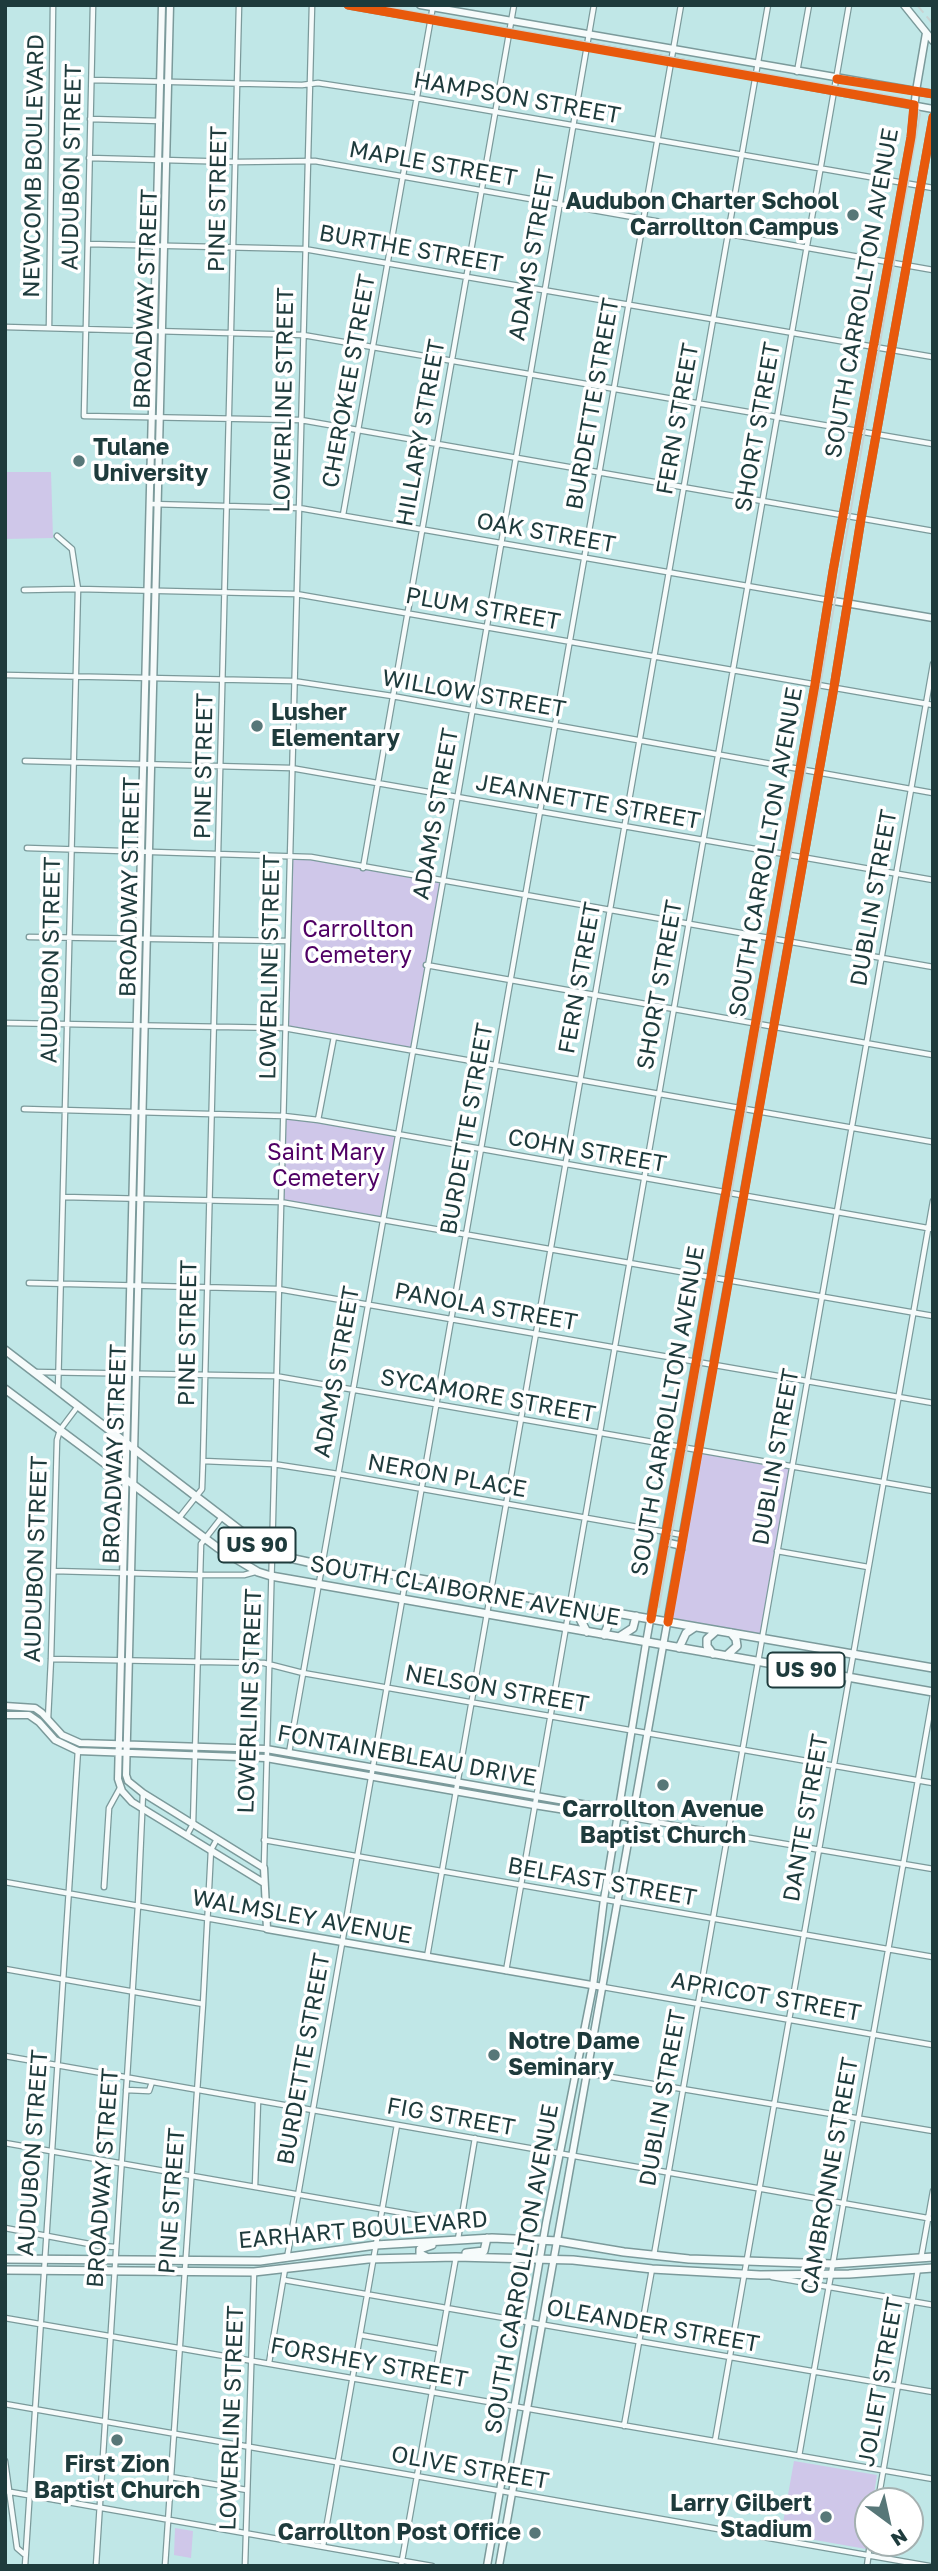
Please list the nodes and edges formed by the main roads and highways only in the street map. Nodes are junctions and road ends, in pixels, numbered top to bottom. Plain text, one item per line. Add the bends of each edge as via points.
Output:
1 (162, 5) edge
2 (170, 5) edge
3 (348, 5) edge
4 (420, 5) edge
5 (904, 5) edge
6 (433, 6) edge
7 (926, 33) junction
8 (933, 41) edge
9 (165, 82) junction
10 (916, 91) junction
11 (933, 94) edge
12 (914, 105) junction
13 (933, 109) edge
14 (933, 117) edge
15 (163, 161) junction
16 (828, 600) junction
17 (848, 603) junction
18 (933, 618) edge
19 (5, 1350) edge
20 (5, 1357) edge
21 (45, 1381) junction
22 (5, 1389) edge
23 (130, 1446) junction
24 (126, 1479) junction
25 (133, 1484) junction
26 (665, 1542) junction
27 (681, 1550) junction
28 (127, 1573) junction
29 (590, 1608) junction
30 (607, 1611) junction
31 (636, 1616) junction
32 (651, 1619) junction
33 (668, 1622) junction
34 (696, 1627) junction
35 (717, 1631) junction
36 (587, 1632) junction
37 (731, 1633) junction
38 (604, 1635) junction
39 (618, 1637) junction
40 (646, 1643) junction
41 (663, 1646) junction
42 (679, 1648) junction
43 (713, 1654) junction
44 (725, 1656) junction
45 (933, 1668) edge
46 (933, 1694) edge
47 (5, 1706) edge
48 (636, 1710) junction
49 (651, 1713) junction
50 (5, 1715) edge
51 (122, 1745) junction
52 (79, 1747) junction
53 (122, 1754) junction
54 (372, 1772) junction
55 (605, 1813) junction
56 (619, 1815) junction
57 (632, 1818) junction
58 (264, 1868) joint
59 (264, 1883) junction
60 (267, 1929) joint
61 (593, 1986) junction
62 (603, 1987) junction
63 (551, 2199) junction
64 (564, 2202) junction
65 (487, 2238) junction
66 (454, 2239) junction
67 (544, 2240) junction
68 (558, 2241) junction
69 (933, 2257) edge
70 (429, 2258) junction
71 (456, 2258) junction
72 (540, 2258) junction
73 (5, 2259) edge
74 (555, 2260) junction
75 (933, 2268) edge
76 (5, 2270) edge
77 (487, 2566) edge
78 (499, 2566) edge

1 - 9 main road, BROADWAY STREET
2 - 9 main road, BROADWAY STREET
3 - 12 main road
4 - 6 main road
5 - 7 main road
6 - 10 main road
7 - 8 main road
7 - 10 main road, SOUTH CARROLLTON AVENUE
9 - 15 main road, BROADWAY STREET
9 - 15 main road, BROADWAY STREET via 160,121
10 - 11 main road
10 - 12 main road, SOUTH CARROLLTON AVENUE
12 - 13 main road
12 - 16 main road, SOUTH CARROLLTON AVENUE
14 - 17 main road, SOUTH CARROLLTON AVENUE
15 - 23 main road, BROADWAY STREET
16 - 17 main road, OAK STREET
16 - 26 main road, SOUTH CARROLLTON AVENUE
17 - 18 main road, OAK STREET
17 - 27 main road, SOUTH CARROLLTON AVENUE
19 - 21 main road, SOUTH CLAIBORNE AVENUE / US 90
20 - 21 main road
21 - 23 main road, SOUTH CLAIBORNE AVENUE / US 90
22 - 24 main road, SOUTH CLAIBORNE AVENUE / US 90
23 - 24 main road, BROADWAY STREET
23 - 25 main road, BROADWAY STREET
23 - 29 main road, SOUTH CLAIBORNE AVENUE / US 90 via 271,1554
24 - 25 main road, SOUTH CLAIBORNE AVENUE / US 90
24 - 28 main road, BROADWAY STREET
25 - 28 main road, BROADWAY STREET
25 - 36 main road, SOUTH CLAIBORNE AVENUE / US 90 via 230,1557 258,1572
26 - 27 main road
26 - 32 main road, SOUTH CARROLLTON AVENUE
27 - 33 main road, SOUTH CARROLLTON AVENUE
28 - 51 main road, BROADWAY STREET
29 - 30 main road, SOUTH CLAIBORNE AVENUE / US 90
29 - 36 main road via 580,1619
30 - 31 main road, SOUTH CLAIBORNE AVENUE / US 90
30 - 38 main road via 610,1621
31 - 32 main road, SOUTH CLAIBORNE AVENUE / US 90
31 - 39 main road via 633,1628
32 - 33 main road, SOUTH CLAIBORNE AVENUE / US 90
32 - 40 main road, SOUTH CARROLLTON AVENUE
33 - 34 main road, SOUTH CLAIBORNE AVENUE / US 90
33 - 41 main road, SOUTH CARROLLTON AVENUE
34 - 35 main road, SOUTH CLAIBORNE AVENUE / US 90
34 - 42 main road via 686,1633
35 - 37 main road, SOUTH CLAIBORNE AVENUE / US 90
35 - 43 main road via 706,1639
36 - 38 main road, SOUTH CLAIBORNE AVENUE / US 90
37 - 44 main road via 737,1646
37 - 45 main road, SOUTH CLAIBORNE AVENUE / US 90
38 - 39 main road, SOUTH CLAIBORNE AVENUE / US 90
39 - 40 main road, SOUTH CLAIBORNE AVENUE / US 90
40 - 41 main road, SOUTH CLAIBORNE AVENUE / US 90
40 - 48 main road, SOUTH CARROLLTON AVENUE
41 - 42 main road, SOUTH CLAIBORNE AVENUE / US 90
41 - 49 main road, SOUTH CARROLLTON AVENUE
42 - 43 main road, SOUTH CLAIBORNE AVENUE / US 90
43 - 44 main road, SOUTH CLAIBORNE AVENUE / US 90
44 - 46 main road, SOUTH CLAIBORNE AVENUE / US 90
47 - 52 main road via 31,1707
48 - 49 main road
48 - 56 main road, SOUTH CARROLLTON AVENUE
49 - 57 main road, SOUTH CARROLLTON AVENUE
50 - 52 main road, FONTAINEBLEAU DRIVE via 29,1715 55,1740
51 - 52 main road, FONTAINEBLEAU DRIVE
51 - 53 main road, BROADWAY STREET
51 - 54 main road, FONTAINEBLEAU DRIVE via 266,1749
52 - 53 main road, FONTAINEBLEAU DRIVE
53 - 54 main road, FONTAINEBLEAU DRIVE via 266,1758
53 - 58 main road, BROADWAY STREET via 128,1781
53 - 59 main road via 120,1787 132,1802
54 - 55 main road, FONTAINEBLEAU DRIVE via 534,1805
54 - 55 main road, FONTAINEBLEAU DRIVE via 599,1807
55 - 56 main road, FONTAINEBLEAU DRIVE
56 - 57 main road, FONTAINEBLEAU DRIVE
56 - 61 main road, SOUTH CARROLLTON AVENUE
57 - 62 main road, SOUTH CARROLLTON AVENUE
58 - 59 main road, LOWERLINE STREET
59 - 60 main road, LOWERLINE STREET
60 - 61 main road, WALMSLEY AVENUE
61 - 62 main road, APRICOT STREET
61 - 63 main road, SOUTH CARROLLTON AVENUE
62 - 64 main road, SOUTH CARROLLTON AVENUE
63 - 64 main road
63 - 67 main road, SOUTH CARROLLTON AVENUE
64 - 68 main road, SOUTH CARROLLTON AVENUE
65 - 66 main road, EARHART BOULEVARD
65 - 67 main road, EARHART BOULEVARD
65 - 71 main road via 484,2251
66 - 70 main road via 420,2249 420,2254
66 - 73 main road, EARHART BOULEVARD via 260,2261
67 - 68 main road, EARHART BOULEVARD
67 - 72 main road, SOUTH CARROLLTON AVENUE
68 - 69 main road, EARHART BOULEVARD via 653,2256 746,2261 832,2264
68 - 74 main road, SOUTH CARROLLTON AVENUE
70 - 71 main road, EARHART BOULEVARD
70 - 76 main road, EARHART BOULEVARD via 254,2272
71 - 72 main road, EARHART BOULEVARD
72 - 74 main road, EARHART BOULEVARD
72 - 77 main road, SOUTH CARROLLTON AVENUE
74 - 75 main road, EARHART BOULEVARD via 760,2275
74 - 78 main road, SOUTH CARROLLTON AVENUE

